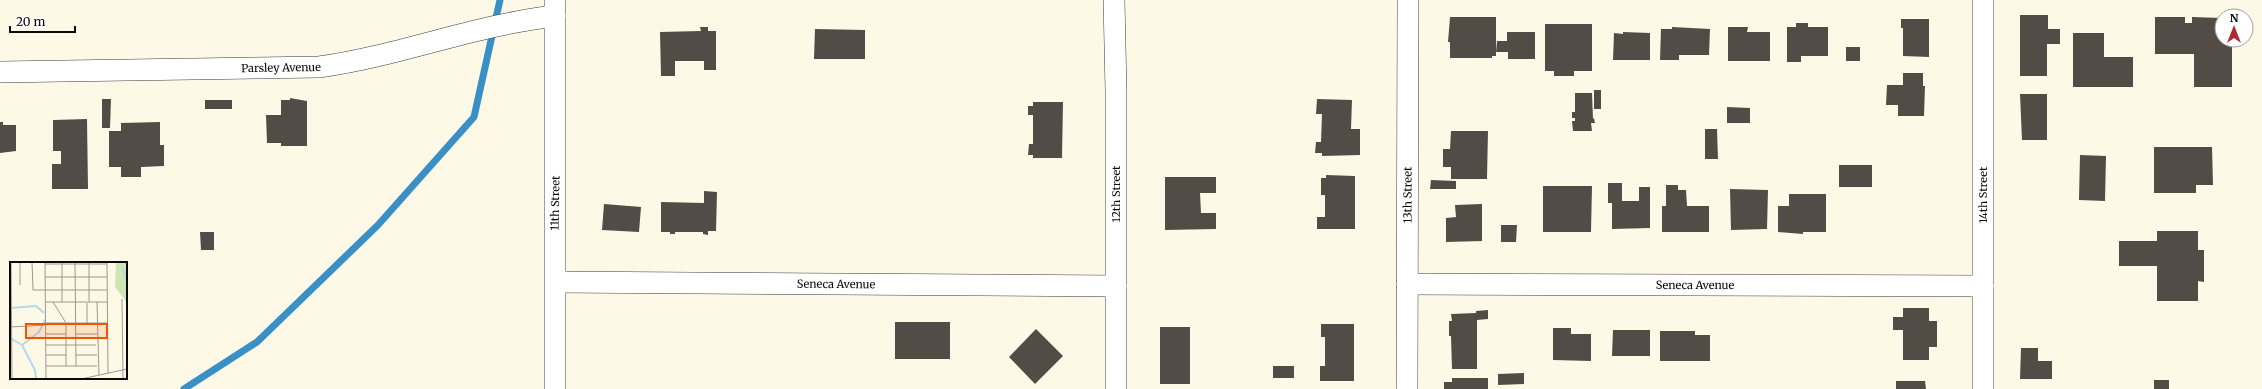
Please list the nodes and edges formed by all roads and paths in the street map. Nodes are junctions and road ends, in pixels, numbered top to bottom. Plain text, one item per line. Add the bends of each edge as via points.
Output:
1 (1114, 0) edge
2 (1408, 0) edge
3 (1983, 0) edge
4 (555, 8) edge
5 (0, 72) edge
6 (556, 282) junction
7 (1407, 284) junction
8 (1116, 286) junction
9 (1983, 286) junction
10 (555, 389) edge
11 (1116, 389) edge
12 (1407, 389) edge
13 (1983, 389) edge

1 - 8 street, 12th Street
2 - 7 street, 13th Street
3 - 9 street, 14th Street
4 - 5 street, Parsley Avenue via 357,62 319,67
4 - 6 street, 11th Street
6 - 8 street, Seneca Avenue
6 - 10 street, 11th Street
7 - 9 street, Seneca Avenue
7 - 12 street, 13th Street
8 - 11 street, 12th Street
9 - 13 street, 14th Street

